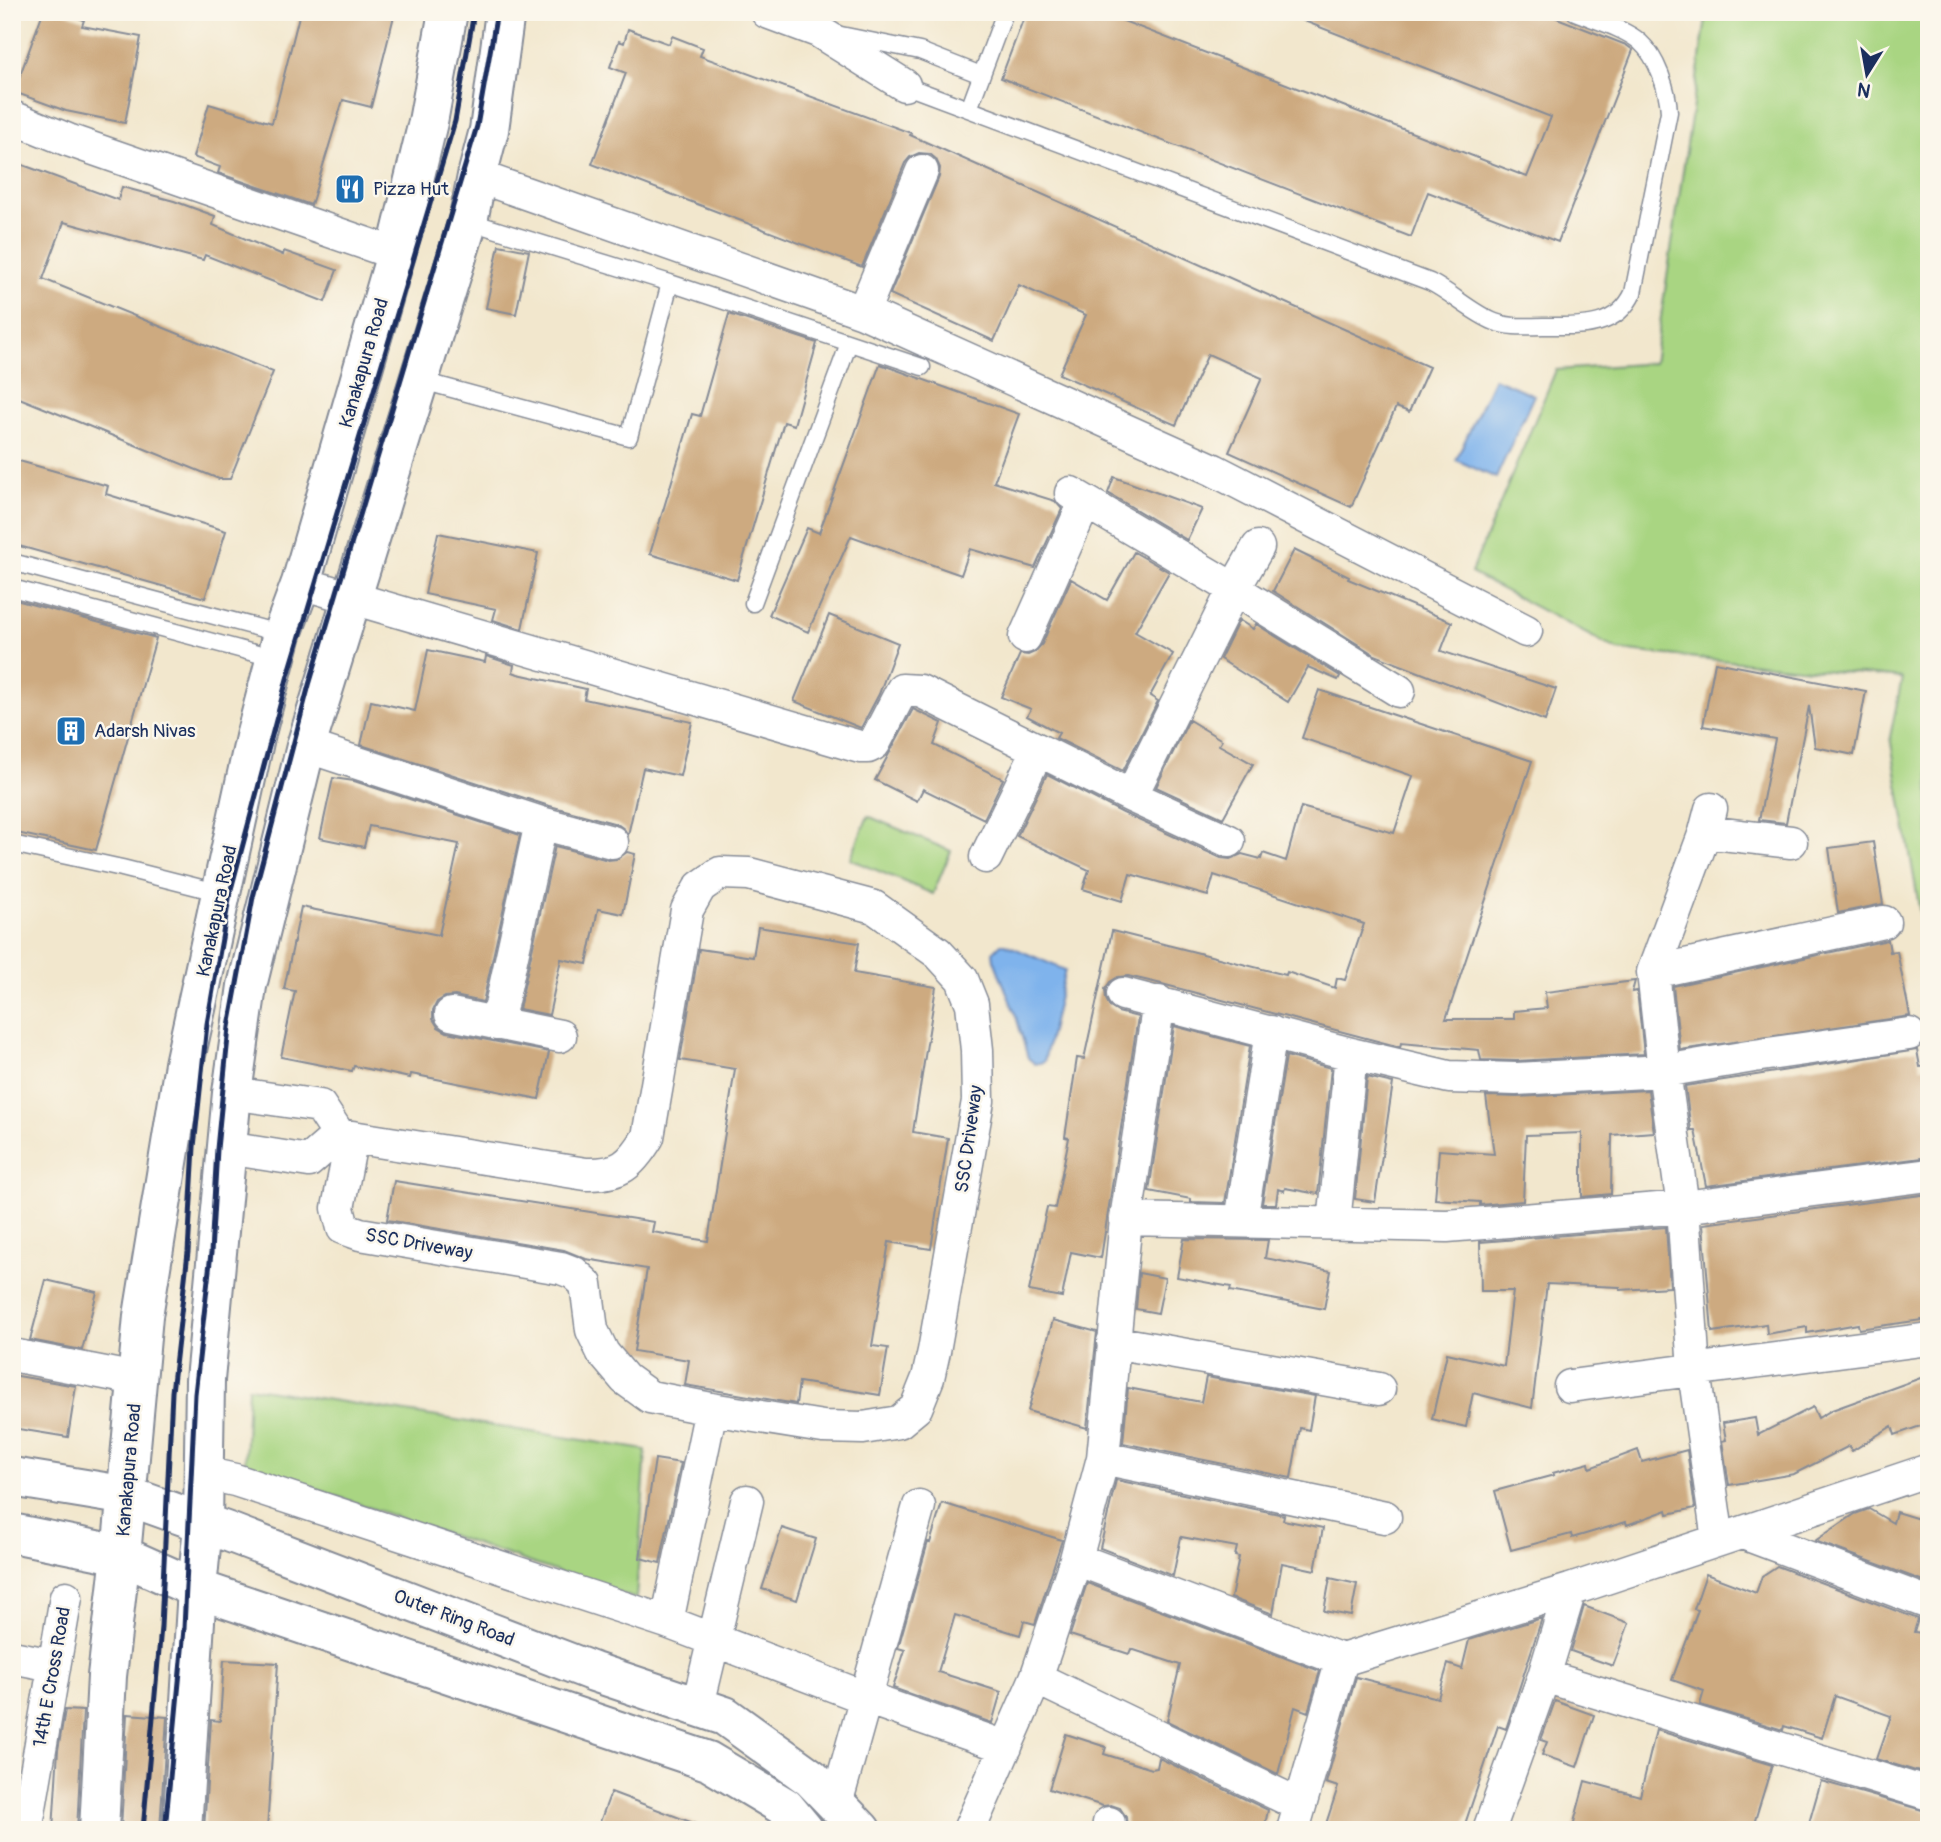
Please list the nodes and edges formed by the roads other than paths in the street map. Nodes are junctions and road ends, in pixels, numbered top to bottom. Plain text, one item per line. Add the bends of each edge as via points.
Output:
1 (448, 12) edge
2 (505, 12) edge
3 (767, 12) edge
4 (1005, 12) edge
5 (1575, 12) edge
6 (822, 21) edge
7 (981, 75) junction
8 (904, 85) joint
9 (969, 109) junction
10 (12, 117) edge
11 (922, 171) dead end
12 (477, 176) junction
13 (468, 221) junction
14 (396, 254) junction
15 (670, 283) junction
16 (863, 312) junction
17 (849, 343) junction
18 (922, 366) dead end
19 (419, 380) junction
20 (1258, 547) dead end
21 (12, 562) edge
22 (301, 583) junction
23 (12, 588) edge
24 (1234, 589) junction
25 (353, 597) junction
26 (753, 603) dead end
27 (1526, 631) dead end
28 (1025, 637) dead end
29 (279, 647) junction
30 (1399, 691) dead end
31 (306, 746) junction
32 (1038, 750) junction
33 (1131, 796) junction
34 (541, 823) junction
35 (1229, 841) dead end
36 (612, 842) dead end
37 (1791, 842) dead end
38 (12, 844) edge
39 (986, 856) dead end
40 (221, 893) junction
41 (1884, 922) dead end
42 (1653, 972) junction
43 (1123, 994) dead end
44 (1158, 1002) junction
45 (451, 1014) dead end
46 (497, 1024) junction
47 (1270, 1032) junction
48 (1909, 1034) dead end
49 (560, 1036) dead end
50 (1351, 1054) junction
51 (1664, 1071) junction
52 (232, 1093) junction
53 (345, 1136) junction
54 (228, 1148) junction
55 (1929, 1175) edge
56 (1683, 1207) junction
57 (1126, 1219) junction
58 (1241, 1221) junction
59 (1334, 1223) junction
60 (1929, 1339) edge
61 (1113, 1342) junction
62 (12, 1355) edge
63 (1693, 1371) junction
64 (136, 1379) junction
65 (1570, 1386) dead end
66 (1379, 1389) dead end
67 (711, 1409) junction
68 (1103, 1458) junction
69 (1929, 1470) edge
70 (203, 1473) junction
71 (12, 1477) edge
72 (128, 1496) junction
73 (747, 1501) dead end
74 (919, 1506) dead end
75 (1385, 1517) dead end
76 (203, 1525) junction
77 (12, 1533) edge
78 (1730, 1537) junction
79 (121, 1555) junction
80 (1076, 1559) junction
81 (197, 1589) junction
82 (1570, 1590) junction
83 (66, 1597) dead end
84 (1929, 1603) edge
85 (667, 1622) junction
86 (715, 1640) junction
87 (12, 1657) edge
88 (1342, 1660) junction
89 (53, 1665) junction
90 (1544, 1676) junction
91 (1036, 1678) junction
92 (866, 1698) junction
93 (698, 1705) junction
94 (1006, 1747) junction
95 (1929, 1794) edge
96 (848, 1817) edge
97 (1296, 1818) edge
98 (12, 1820) edge
99 (99, 1830) edge
100 (182, 1830) edge
101 (804, 1830) edge
102 (969, 1830) edge
103 (1489, 1830) edge

1 - 14 main road, Kanakapura Road via 428,122
2 - 12 main road via 489,130
3 - 6 street
4 - 7 lane
5 - 9 lane via 1640,41 1667,86 1669,100 1633,293 1621,310 1589,326 1497,323 1430,282
6 - 7 lane
6 - 8 street
7 - 9 lane
8 - 9 lane
10 - 14 street
11 - 16 street
12 - 13 main road
12 - 16 street
13 - 15 lane
13 - 19 main road
14 - 22 main road, Kanakapura Road
15 - 17 lane
15 - 19 lane via 629,438
16 - 27 street via 1214,470
17 - 18 lane
17 - 26 lane
19 - 25 main road
20 - 24 street
21 - 29 lane
22 - 25 street
22 - 29 main road, Kanakapura Road
23 - 29 lane
24 - 28 street via 1078,497
24 - 30 street
24 - 33 street
25 - 31 main road
25 - 32 street via 860,747 874,744 897,698 910,689
29 - 40 main road, Kanakapura Road
31 - 34 street
31 - 52 main road via 247,986
32 - 33 street
32 - 39 street
33 - 35 street
34 - 36 street
34 - 46 street
37 - 42 street via 1708,820
38 - 40 lane
40 - 64 main road, Kanakapura Road via 184,1064
41 - 42 street
42 - 51 street
43 - 44 street
44 - 47 street
44 - 57 street
45 - 46 street
46 - 49 street
47 - 50 street
47 - 58 street
48 - 51 street
50 - 51 street via 1449,1077 1516,1079
50 - 59 street
51 - 56 street
52 - 53 street via 320,1106
52 - 54 main road
53 - 54 street via 309,1161
53 - 67 street, SSC Driveway via 338,1208 343,1228 574,1273 586,1284 592,1330 603,1353 625,1379 650,1397
53 - 67 street, SSC Driveway via 586,1174 622,1169 648,1137 687,910 700,887 720,873 749,874 874,907 901,925 962,979 972,1004 977,1050 978,1101 934,1351 916,1408 899,1422 863,1428 823,1427
54 - 70 main road via 205,1380
55 - 56 street
56 - 59 street via 1447,1226
56 - 63 street
57 - 58 street
57 - 61 street
58 - 59 street
60 - 63 street
61 - 66 street
61 - 68 street
62 - 64 street
63 - 65 street
63 - 78 street
64 - 72 main road, Kanakapura Road
67 - 85 street
68 - 75 street
68 - 80 street
69 - 78 street
70 - 76 main road
70 - 85 street
71 - 72 main road, Outer Ring Road
72 - 76 main road, Outer Ring Road
72 - 79 main road, Kanakapura Road
73 - 86 street
74 - 92 street
76 - 81 main road
76 - 93 main road, Outer Ring Road via 594,1672
77 - 79 main road
78 - 82 street
78 - 84 street
79 - 81 main road
79 - 99 main road, Kanakapura Road via 107,1676
80 - 88 street
80 - 91 street
81 - 100 main road
81 - 101 main road via 708,1761 785,1807
82 - 88 street
82 - 90 street
83 - 89 street, 14th E Cross Road
85 - 86 street
86 - 92 street
86 - 93 street
87 - 89 street
88 - 97 street
89 - 98 street, 14th E Cross Road via 27,1825
90 - 95 street
90 - 103 street
91 - 94 street
91 - 97 street
92 - 94 street
92 - 96 street
93 - 96 main road, Outer Ring Road via 726,1716 811,1778
94 - 102 street

